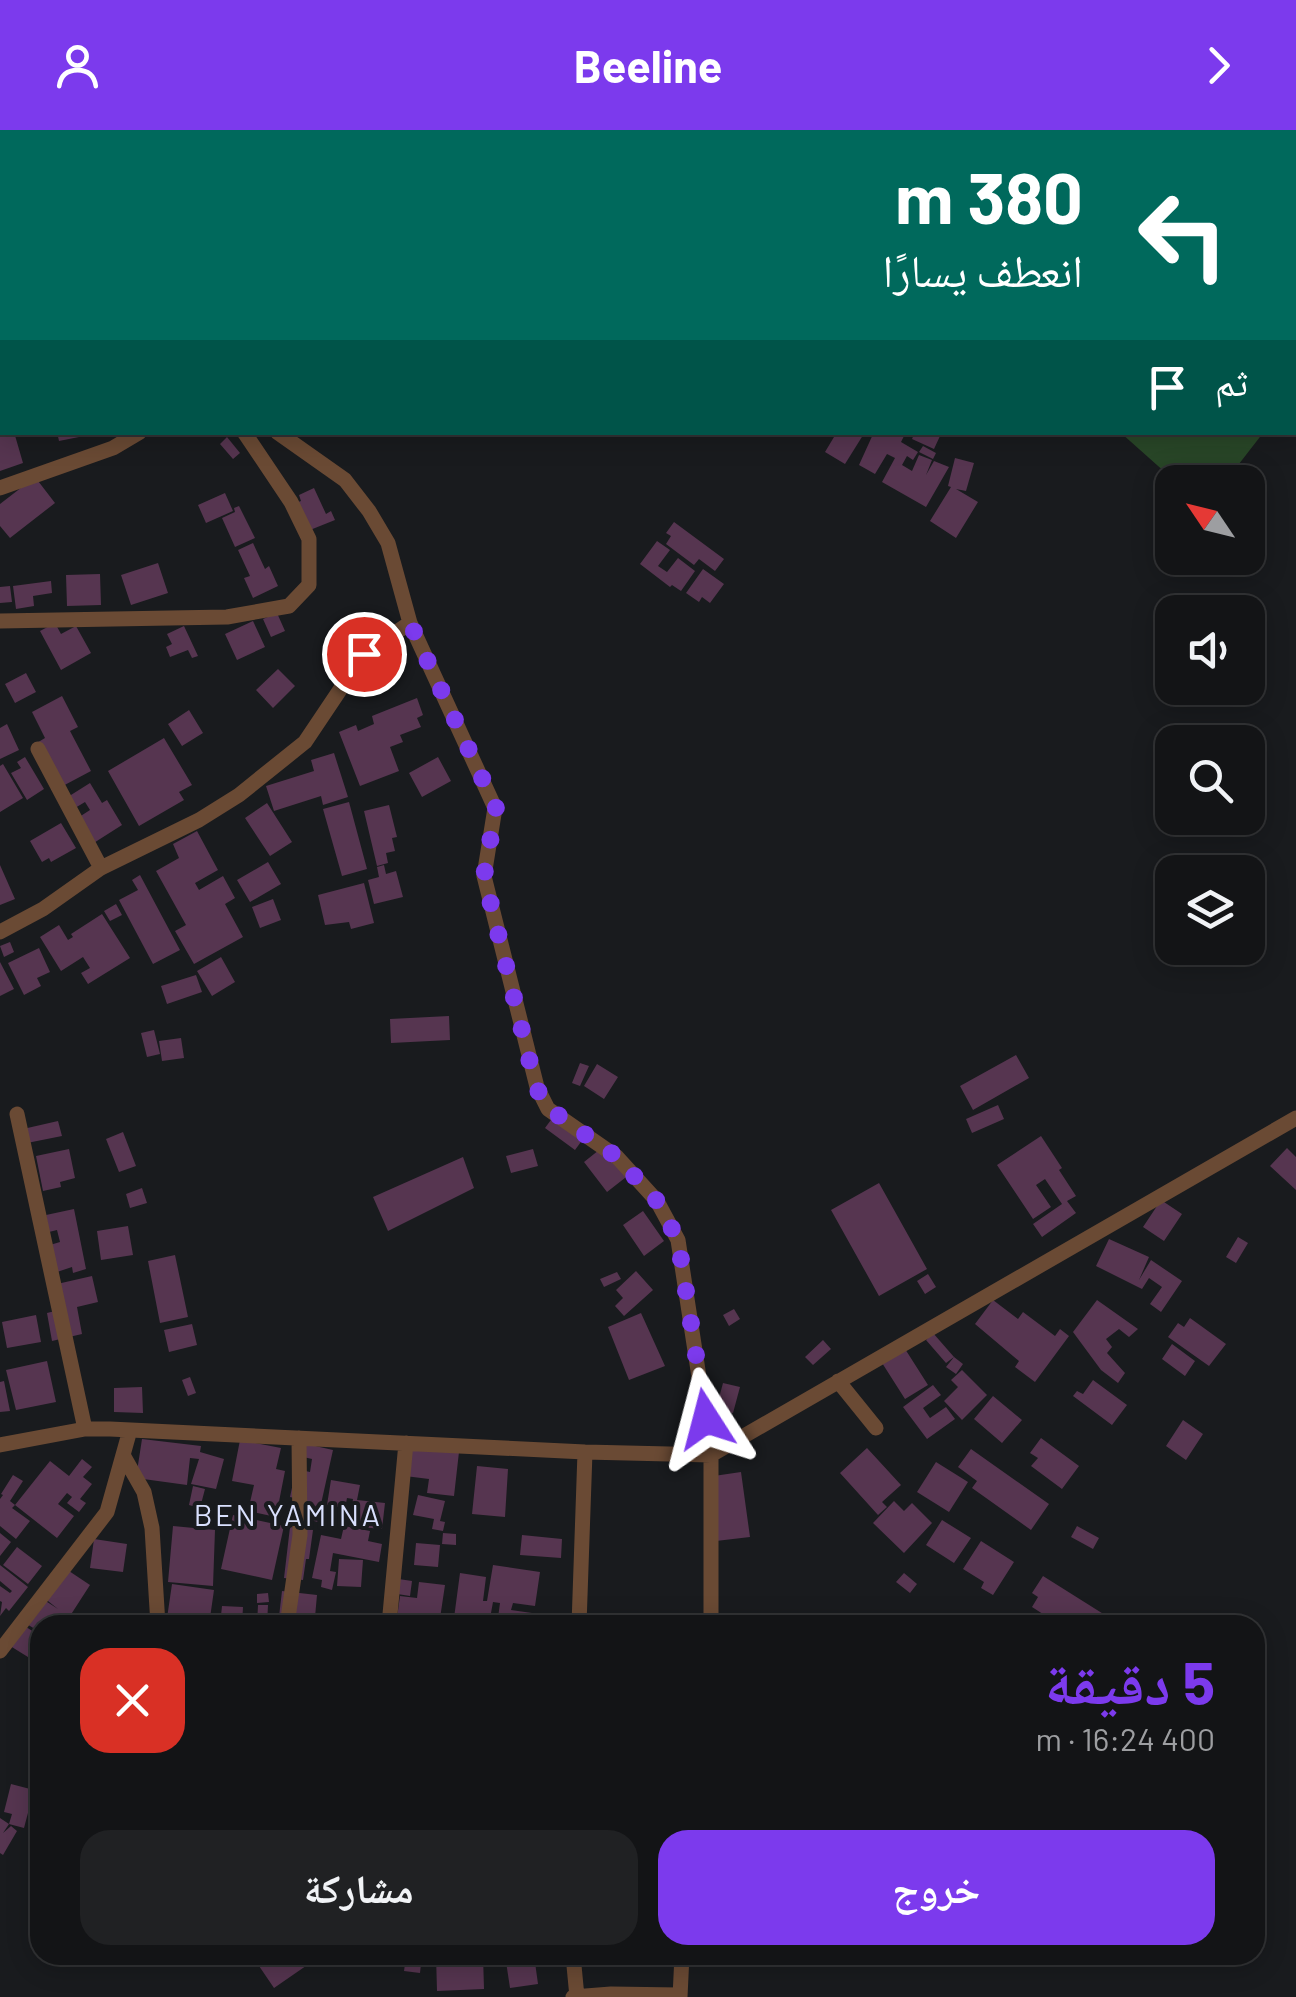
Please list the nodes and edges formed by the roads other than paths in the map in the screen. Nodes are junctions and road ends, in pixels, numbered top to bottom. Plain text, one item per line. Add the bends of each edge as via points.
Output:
1 (135, 435) edge
2 (246, 435) edge
3 (281, 435) edge
4 (0, 488) edge
5 (0, 621) edge
6 (410, 623) junction
7 (38, 749) dead end
8 (101, 868) junction
9 (0, 932) edge
10 (17, 1114) dead end
11 (1296, 1118) edge
12 (838, 1381) junction
13 (876, 1428) dead end
14 (85, 1429) junction
15 (110, 1429) junction
16 (130, 1430) junction
17 (299, 1438) junction
18 (406, 1443) junction
19 (0, 1445) edge
20 (585, 1452) junction
21 (711, 1455) junction
22 (124, 1457) junction
23 (157, 1615) edge
24 (288, 1615) edge
25 (390, 1615) edge
26 (579, 1615) edge
27 (711, 1615) edge
28 (0, 1650) edge
29 (573, 1965) edge
30 (682, 1965) edge
31 (680, 1996) edge
32 (575, 1997) edge

1 - 4 street
2 - 5 street via 309,539 309,585 289,606 227,617
3 - 6 street via 345,480 370,511 388,543
6 - 8 street via 364,654 306,742 200,820
6 - 21 street via 496,808 484,876 536,1087 548,1108 617,1157 657,1201 678,1240
7 - 8 street
8 - 9 street
10 - 14 street
11 - 12 street
12 - 13 street
12 - 21 street
14 - 15 street
14 - 19 street
15 - 16 street
15 - 22 street
16 - 17 street
16 - 22 street
17 - 18 street
17 - 24 street via 300,1535
18 - 20 street
18 - 25 street
20 - 21 street
20 - 26 street
21 - 27 street
22 - 23 street via 144,1492 152,1528
22 - 28 street via 107,1512
29 - 32 street
30 - 31 street
31 - 32 street

